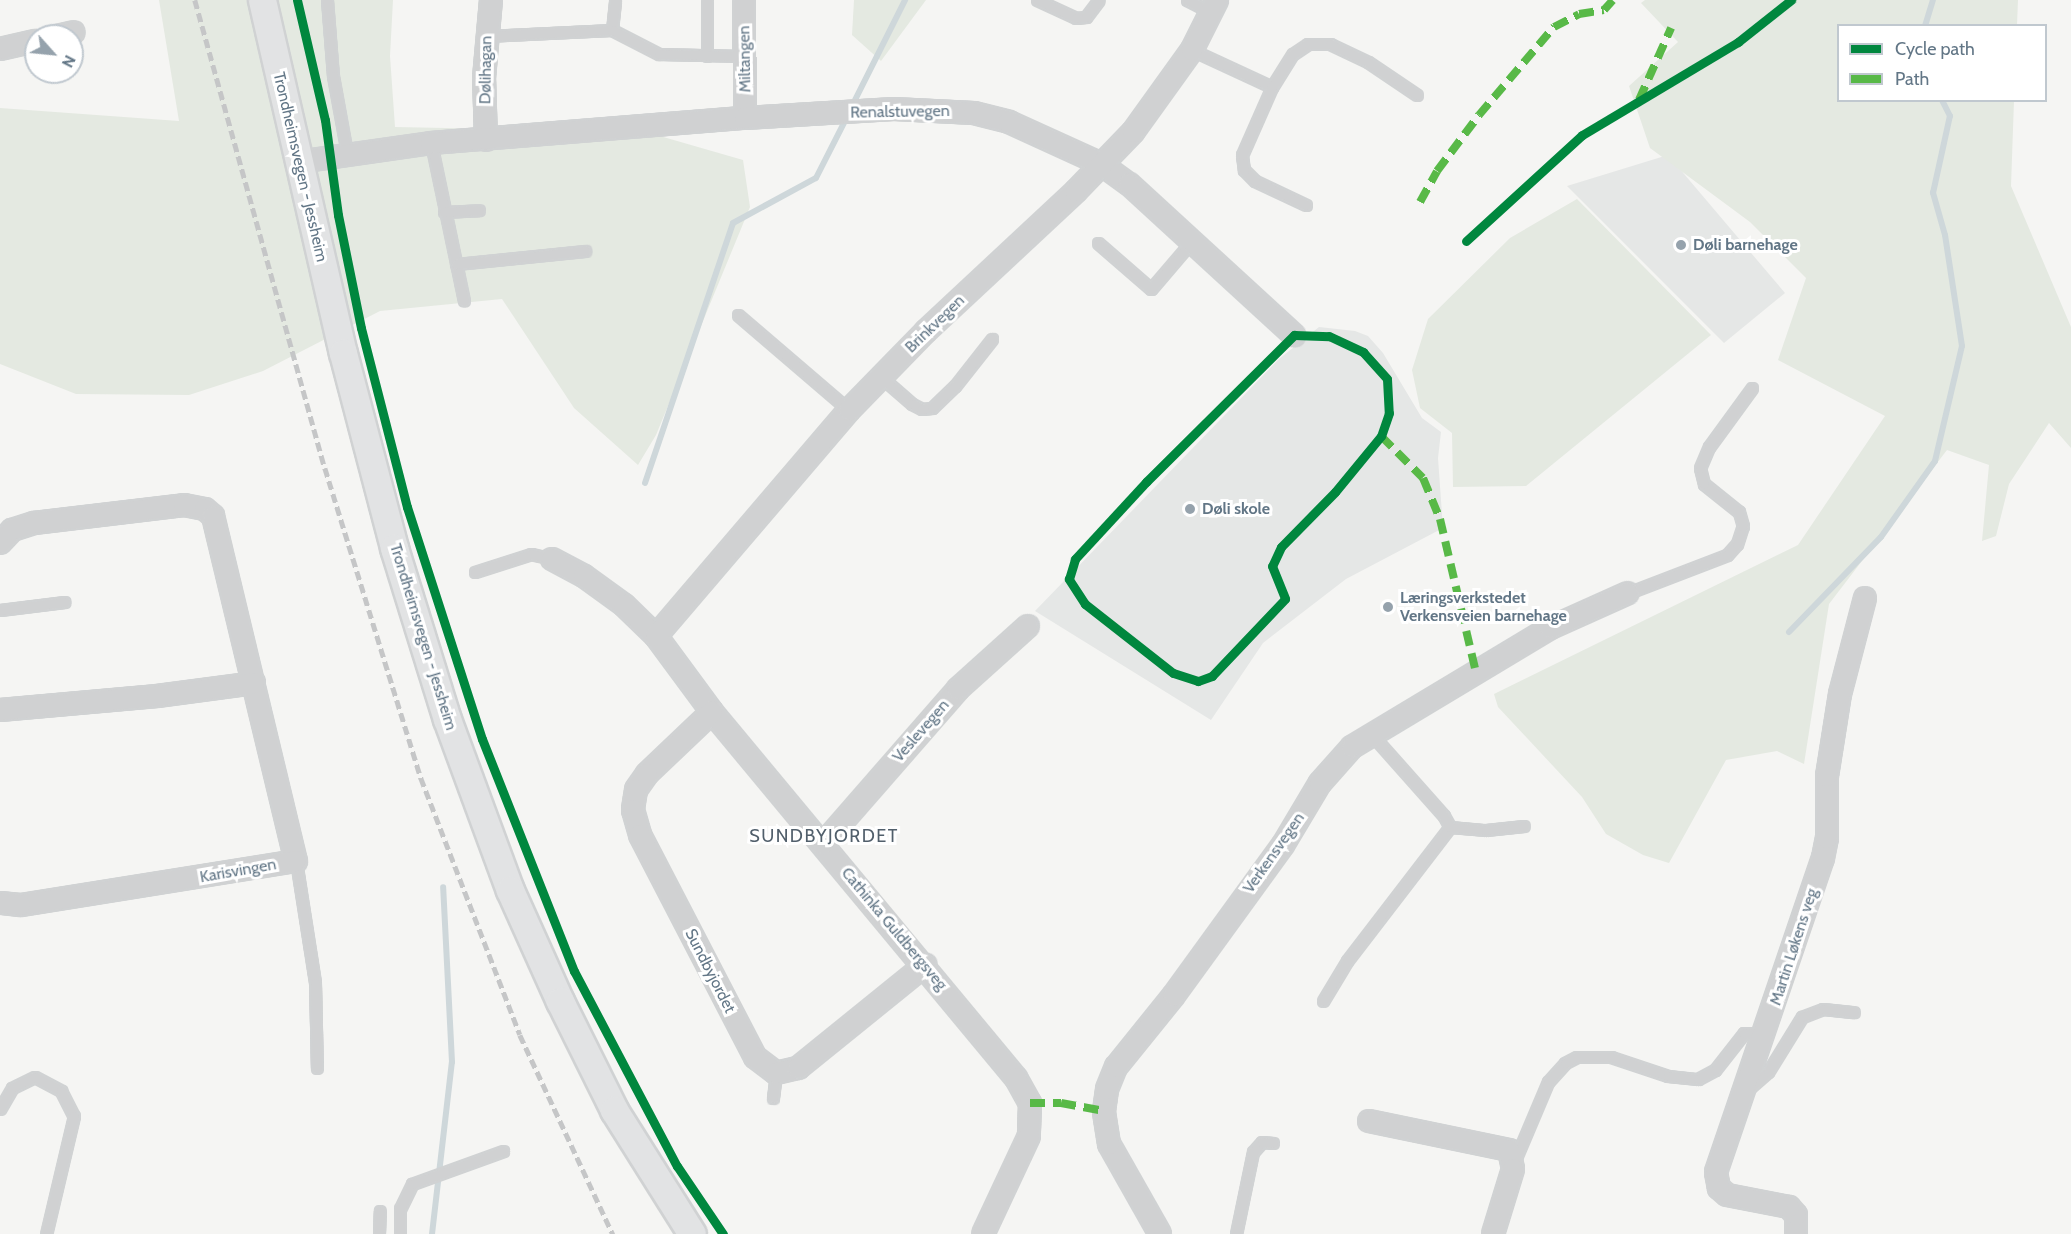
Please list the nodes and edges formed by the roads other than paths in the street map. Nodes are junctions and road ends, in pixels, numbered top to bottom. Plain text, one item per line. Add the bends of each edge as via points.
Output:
1 (262, 0) edge
2 (327, 0) edge
3 (491, 0) edge
4 (615, 0) edge
5 (744, 0) edge
6 (1037, 0) edge
7 (1099, 0) edge
8 (1187, 0) edge
9 (707, 1) edge
10 (1214, 6) edge
11 (612, 30) junction
12 (486, 36) junction
13 (24, 44) edge
14 (0, 49) edge
15 (1192, 50) junction
16 (707, 56) junction
17 (746, 56) junction
18 (1272, 87) junction
19 (1417, 95) dead end
20 (746, 118) junction
21 (486, 140) junction
22 (431, 143) junction
23 (347, 153) junction
24 (298, 162) junction
25 (1101, 164) junction
26 (1306, 205) dead end
27 (479, 210) dead end
28 (444, 212) junction
29 (1192, 241) junction
30 (1098, 243) dead end
31 (585, 251) dead end
32 (456, 264) junction
33 (464, 301) dead end
34 (738, 315) dead end
35 (1294, 335) dead end
36 (992, 339) dead end
37 (881, 377) junction
38 (1752, 388) dead end
39 (849, 410) junction
40 (0, 543) edge
41 (552, 559) joint
42 (475, 572) dead end
43 (1628, 593) joint
44 (1865, 598) dead end
45 (65, 602) dead end
46 (0, 610) edge
47 (1028, 626) dead end
48 (656, 636) junction
49 (254, 683) junction
50 (0, 710) edge
51 (712, 712) junction
52 (1373, 736) junction
53 (1524, 826) dead end
54 (1450, 827) junction
55 (823, 844) junction
56 (296, 861) junction
57 (0, 903) edge
58 (925, 965) junction
59 (1323, 1001) dead end
60 (1854, 1012) dead end
61 (1764, 1034) junction
62 (317, 1068) dead end
63 (776, 1073) junction
64 (1745, 1092) junction
65 (773, 1098) dead end
66 (0, 1109) edge
67 (1369, 1121) dead end
68 (1273, 1143) dead end
69 (503, 1151) dead end
70 (1514, 1162) junction
71 (380, 1210) dead end
72 (45, 1234) edge
73 (379, 1234) edge
74 (400, 1234) edge
75 (692, 1234) edge
76 (982, 1234) edge
77 (1160, 1234) edge
78 (1236, 1234) edge
79 (1493, 1234) edge
80 (1796, 1234) edge

1 - 24 main road, Trondheimsvegen - Jessheim
2 - 23 lane via 333,76
3 - 12 street, Dølihagan
4 - 11 lane
5 - 17 street, Miltangen
6 - 7 lane via 1076,18 1086,17
8 - 10 lane
9 - 16 lane
10 - 15 street, Brinkvegen
11 - 12 lane
11 - 16 lane via 659,54
12 - 21 street, Dølihagan
13 - 14 street
15 - 18 lane
15 - 25 street, Brinkvegen via 1162,95
16 - 17 lane
17 - 20 street, Miltangen
18 - 19 lane via 1293,54 1308,44 1330,44 1368,62
18 - 26 lane via 1242,155 1244,170 1255,181
20 - 21 street, Renalstuvegen
20 - 25 street, Renalstuvegen via 894,109 974,113 1036,133
21 - 22 street, Renalstuvegen
22 - 23 street, Renalstuvegen
22 - 28 lane
23 - 24 street, Renalstuvegen
24 - 75 main road, Trondheimsvegen - Jessheim via 394,548 451,729 510,890 614,1110
25 - 29 street, Renalstuvegen
25 - 37 street, Brinkvegen
27 - 28 lane
28 - 32 lane
29 - 30 lane via 1151,289
29 - 35 street, Renalstuvegen
31 - 32 lane
32 - 33 lane
34 - 39 lane
36 - 37 lane via 932,408 912,404
37 - 39 street, Brinkvegen
38 - 43 lane via 1709,447 1700,468 1704,484 1739,512 1743,526 1737,544 1727,555
39 - 48 street, Brinkvegen
40 - 49 street, Karisvingen via 12,530 34,523 184,505 205,509 217,524
41 - 42 lane via 531,554
41 - 48 street, Cathinka Guldbergsveg via 624,605
43 - 52 street, Verkensvegen via 1550,628
44 - 61 street, Martin Løkens veg via 1827,776 1827,838 1823,858
45 - 46 lane
47 - 55 street, Veslevegen via 958,689
48 - 51 street, Cathinka Guldbergsveg
49 - 50 street
49 - 56 street, Karisvingen
51 - 55 street, Cathinka Guldbergsveg
51 - 63 street, Sundbyjordet via 647,774 636,790 633,810 640,835 755,1057
52 - 54 lane
52 - 77 street, Verkensvegen via 1336,762 1283,845 1174,995 1116,1067 1104,1111 1109,1144
53 - 54 lane via 1486,830
54 - 59 lane via 1347,961
55 - 58 street, Cathinka Guldbergsveg
56 - 57 street, Karisvingen via 20,905
56 - 62 lane via 315,983
58 - 63 street via 798,1068
58 - 76 street, Cathinka Guldbergsveg via 1016,1078 1030,1103 1032,1122 1024,1154
60 - 64 lane via 1822,1009 1802,1017 1768,1072
61 - 64 street, Martin Løkens veg
61 - 70 lane via 1744,1033 1715,1071 1698,1079 1668,1076 1611,1057 1577,1056 1548,1082
63 - 65 lane
64 - 80 street, Martin Løkens veg via 1716,1179 1719,1188 1736,1198 1789,1207 1796,1215
66 - 72 lane via 12,1088 25,1078 35,1077 61,1091 74,1116
67 - 70 street via 1503,1147 1509,1150
68 - 78 lane via 1262,1142 1253,1152
69 - 74 lane via 412,1184 400,1209
70 - 79 street
71 - 73 lane

